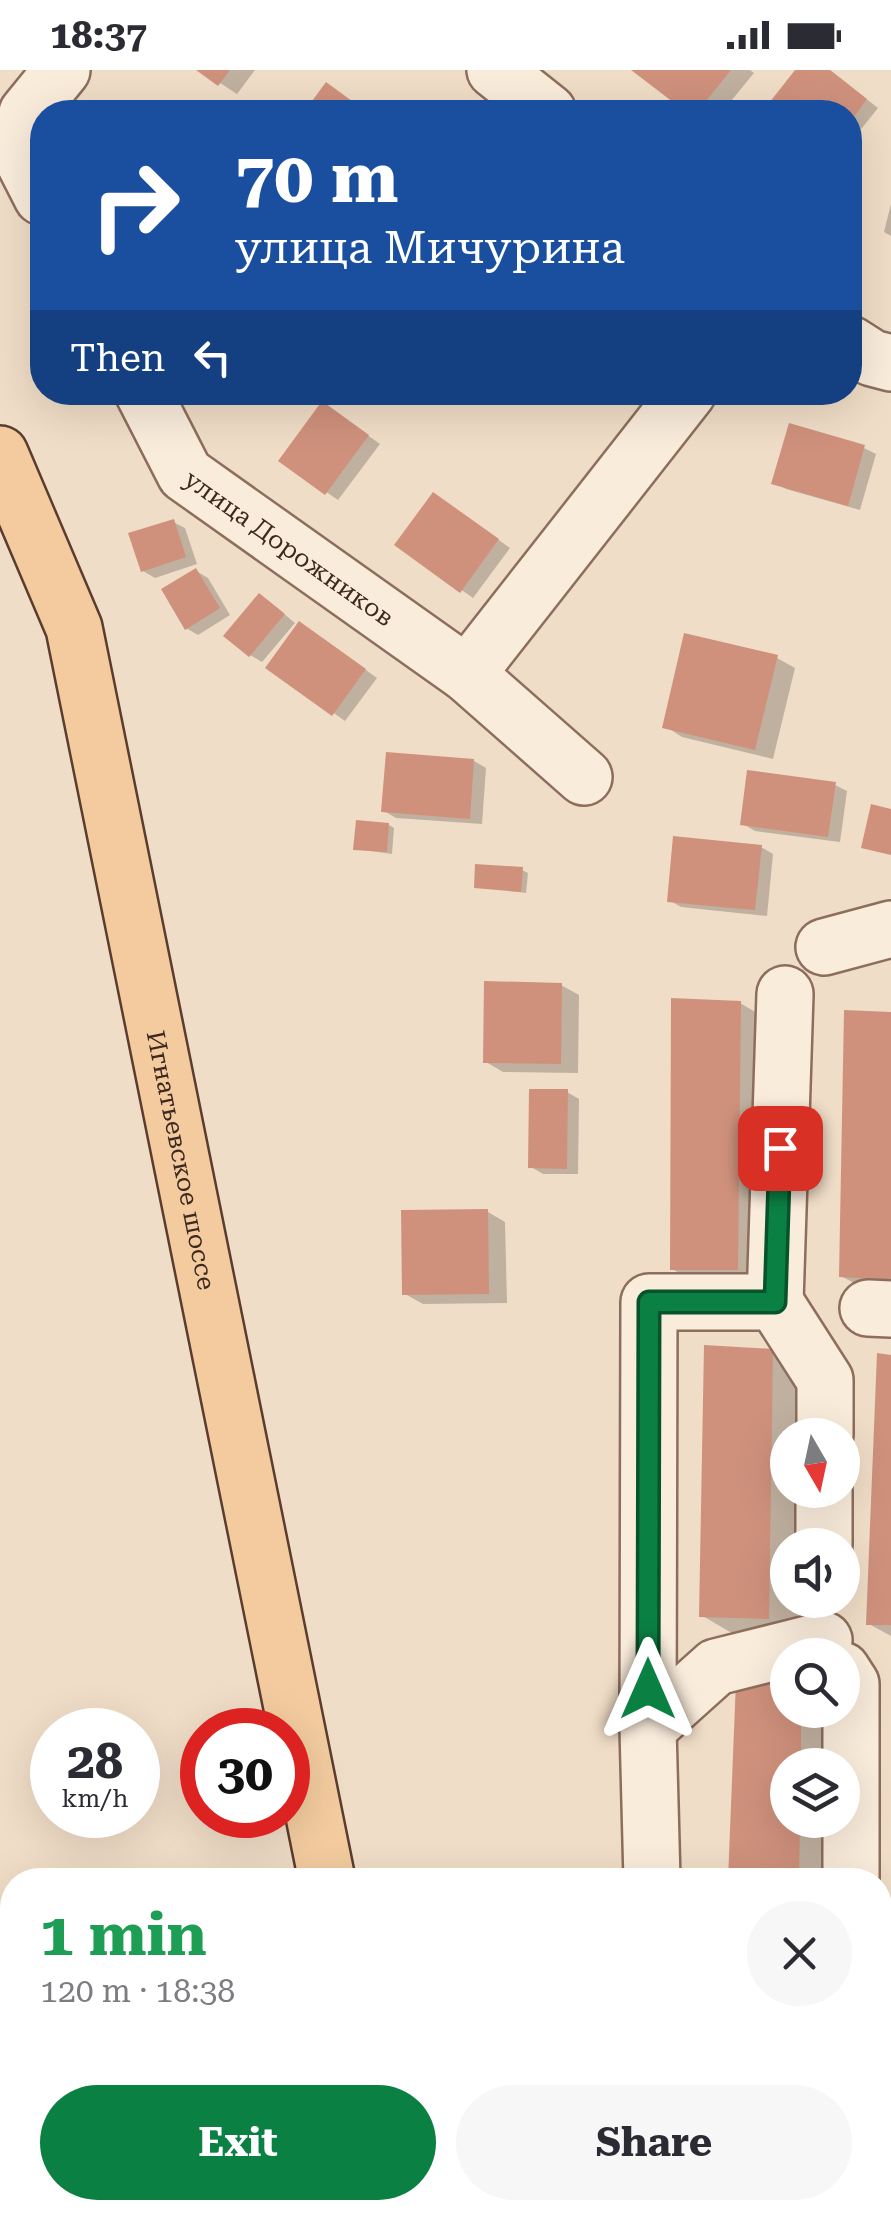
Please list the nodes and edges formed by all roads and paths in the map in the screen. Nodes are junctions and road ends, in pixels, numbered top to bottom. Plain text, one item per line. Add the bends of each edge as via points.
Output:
1 (495, 70) edge
2 (533, 100) edge
3 (30, 102) edge
4 (30, 174) edge
5 (862, 352) edge
6 (891, 364) edge
7 (150, 405) edge
8 (678, 405) edge
9 (0, 454) edge
10 (467, 674) junction
11 (584, 777) dead end
12 (891, 930) edge
13 (824, 946) dead end
14 (785, 994) dead end
15 (775, 1302) junction
16 (824, 1418) edge
17 (770, 1655) edge
18 (648, 1728) junction
19 (851, 1728) edge
20 (325, 1868) edge
21 (652, 1868) edge
22 (850, 1868) edge

1 - 2 street
3 - 4 street via 21,156
5 - 6 street
7 - 10 street, улица Дорожников via 185,474
8 - 10 street
9 - 20 main road, Игнатьевское шоссе via 74,628
10 - 11 street, улица Дорожников
12 - 13 street
14 - 15 street
15 - 16 street via 824,1380
15 - 18 street via 649,1302
17 - 18 street via 716,1667
18 - 21 street
19 - 22 street

